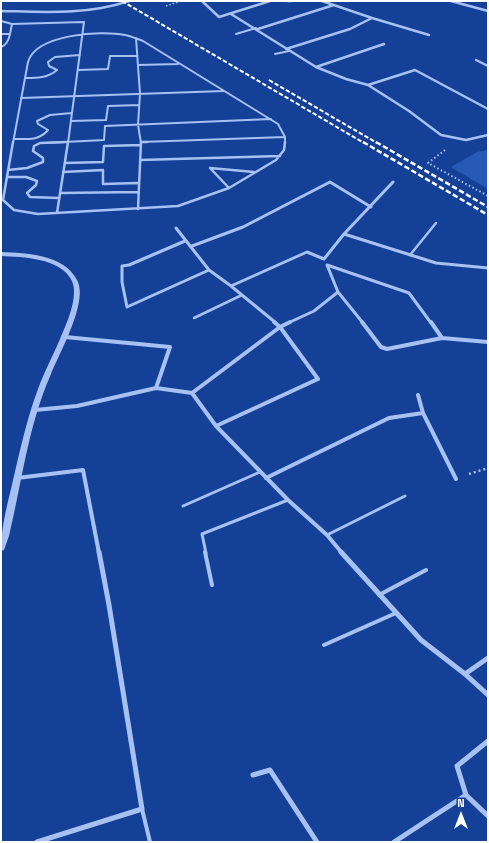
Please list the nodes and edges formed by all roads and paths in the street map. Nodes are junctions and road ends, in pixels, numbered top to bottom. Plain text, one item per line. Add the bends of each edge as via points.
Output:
1 (129, 1) edge
2 (181, 1) edge
3 (202, 1) edge
4 (270, 1) edge
5 (288, 1) edge
6 (291, 1) edge
7 (322, 1) edge
8 (451, 1) edge
9 (468, 1) edge
10 (461, 4) junction
11 (334, 5) junction
12 (166, 6) dead end
13 (488, 10) edge
14 (1, 11) edge
15 (231, 14) junction
16 (372, 18) junction
17 (1, 21) edge
18 (12, 24) junction
19 (257, 29) junction
20 (1, 34) edge
21 (10, 34) junction
22 (236, 34) dead end
23 (83, 35) junction
24 (429, 35) dead end
25 (136, 38) junction
26 (384, 44) dead end
27 (1, 47) edge
28 (288, 50) junction
29 (275, 54) dead end
30 (80, 55) junction
31 (137, 56) junction
32 (476, 60) dead end
33 (179, 64) junction
34 (138, 65) junction
35 (488, 66) edge
36 (316, 67) junction
37 (78, 70) junction
38 (26, 78) junction
39 (368, 85) junction
40 (224, 91) junction
41 (140, 94) junction
42 (75, 95) junction
43 (21, 98) junction
44 (139, 105) junction
45 (488, 109) edge
46 (72, 113) junction
47 (271, 119) junction
48 (71, 121) junction
49 (138, 125) junction
50 (488, 135) edge
51 (285, 137) junction
52 (456, 138) junction
53 (14, 139) junction
54 (68, 142) junction
55 (141, 142) junction
56 (141, 145) junction
57 (280, 156) junction
58 (140, 160) junction
59 (64, 163) junction
60 (8, 170) junction
61 (63, 172) junction
62 (255, 172) junction
63 (7, 177) junction
64 (393, 182) dead end
65 (138, 183) junction
66 (229, 188) junction
67 (138, 192) junction
68 (60, 193) junction
69 (488, 196) edge
70 (59, 198) junction
71 (371, 207) junction
72 (138, 209) junction
73 (58, 213) junction
74 (436, 223) dead end
75 (176, 228) dead end
76 (344, 234) junction
77 (185, 241) junction
78 (192, 246) junction
79 (1, 254) edge
80 (410, 254) junction
81 (324, 259) junction
82 (327, 265) junction
83 (488, 268) edge
84 (209, 270) junction
85 (231, 286) junction
86 (338, 292) junction
87 (242, 295) junction
88 (194, 318) dead end
89 (280, 327) junction
90 (65, 337) junction
91 (442, 338) junction
92 (488, 342) edge
93 (156, 388) junction
94 (192, 393) junction
95 (418, 395) dead end
96 (35, 410) junction
97 (423, 413) junction
98 (216, 426) junction
99 (488, 468) edge
100 (260, 472) junction
101 (17, 478) junction
102 (266, 478) junction
103 (456, 479) joint
104 (405, 496) dead end
105 (288, 500) junction
106 (183, 506) dead end
107 (327, 535) junction
108 (1, 548) edge
109 (426, 570) dead end
110 (212, 585) dead end
111 (379, 595) junction
112 (396, 613) junction
113 (324, 645) dead end
114 (488, 658) edge
115 (465, 674) junction
116 (488, 695) edge
117 (488, 741) edge
118 (254, 775) dead end
119 (466, 795) junction
120 (142, 809) junction
121 (488, 816) edge
122 (37, 842) edge
123 (150, 842) edge
124 (317, 842) edge
125 (394, 842) edge

1 - 14 street via 106,9 77,12
2 - 12 path
3 - 15 street via 219,17
4 - 15 street
5 - 6 street
7 - 11 street
8 - 10 street
9 - 10 street
10 - 13 street
11 - 16 street
11 - 19 street
15 - 19 street
16 - 24 street
16 - 28 street via 350,29
17 - 18 lane
18 - 21 lane
18 - 23 lane via 84,22
19 - 22 lane
19 - 28 street
20 - 21 lane
21 - 27 lane via 9,39
23 - 25 lane via 110,34
23 - 30 lane
23 - 38 lane via 54,40 31,53
25 - 31 lane
25 - 33 lane
26 - 36 street
28 - 29 lane
28 - 36 street
30 - 37 lane
30 - 38 lane via 55,57 48,62 49,66 57,70 54,73 40,78
31 - 34 lane
31 - 37 lane via 110,56 108,69
32 - 35 street
33 - 34 lane
33 - 40 lane
34 - 41 lane
36 - 39 street via 346,80
37 - 42 lane
38 - 43 lane
39 - 45 street via 415,70
39 - 52 street via 441,135
40 - 41 lane
40 - 47 lane
41 - 42 lane
41 - 44 lane
42 - 43 lane
42 - 46 lane
43 - 53 lane
44 - 48 lane via 108,106 106,120
44 - 49 lane
46 - 48 lane
46 - 53 lane via 50,115 37,120 38,124 48,130 40,137
47 - 49 lane
47 - 51 lane via 278,124
48 - 54 lane
49 - 54 lane via 105,126 104,140
49 - 55 lane
50 - 52 street via 466,140
51 - 55 lane
51 - 57 lane via 284,150
52 - 69 path via 428,163
53 - 60 lane
54 - 59 lane
54 - 60 lane via 40,143 34,146 33,151 43,158 43,162 27,168
55 - 56 lane
56 - 58 lane
56 - 59 lane via 104,146 103,162
57 - 58 lane
57 - 62 lane
58 - 65 lane
59 - 61 lane
60 - 63 lane
61 - 65 lane via 104,170 103,184
61 - 68 lane
62 - 66 lane
62 - 66 lane via 210,168
63 - 70 lane via 33,178 37,181 27,192 30,196
63 - 73 lane via 3,200 9,208 38,214
64 - 71 street
65 - 67 lane
66 - 72 lane via 178,206
67 - 68 lane
67 - 72 lane
68 - 70 lane
70 - 73 lane
71 - 76 street
71 - 78 street via 330,182 243,227
72 - 73 lane
74 - 80 lane
75 - 77 street
76 - 80 street
76 - 81 street
77 - 78 street
77 - 84 street via 122,266 127,307
78 - 84 street
79 - 90 street via 35,257 59,265 75,281 78,296
80 - 83 street via 436,263
81 - 82 street
81 - 85 street via 307,252
82 - 86 street
82 - 91 street via 410,293
84 - 85 street
85 - 87 street
86 - 89 street via 314,312
86 - 91 street via 381,347 387,349
87 - 88 lane
87 - 89 street
89 - 94 street
89 - 98 street via 318,379
90 - 93 street via 170,347
90 - 96 street via 47,375
91 - 92 street
93 - 94 street
93 - 96 street via 77,406
94 - 98 street
95 - 97 street
96 - 101 street
97 - 102 street via 389,418
97 - 103 street
98 - 100 street
99 - 103 path
100 - 102 street
100 - 106 lane
101 - 108 street
101 - 120 street via 83,470 110,605
102 - 105 street
104 - 107 lane
105 - 107 street
105 - 110 lane via 202,534
107 - 111 street
109 - 111 lane
111 - 112 street
112 - 113 lane
112 - 115 street via 421,640
114 - 115 street
115 - 116 street
117 - 119 street via 457,766
118 - 124 street via 270,770
119 - 121 street
119 - 125 street
120 - 122 street
120 - 123 lane

